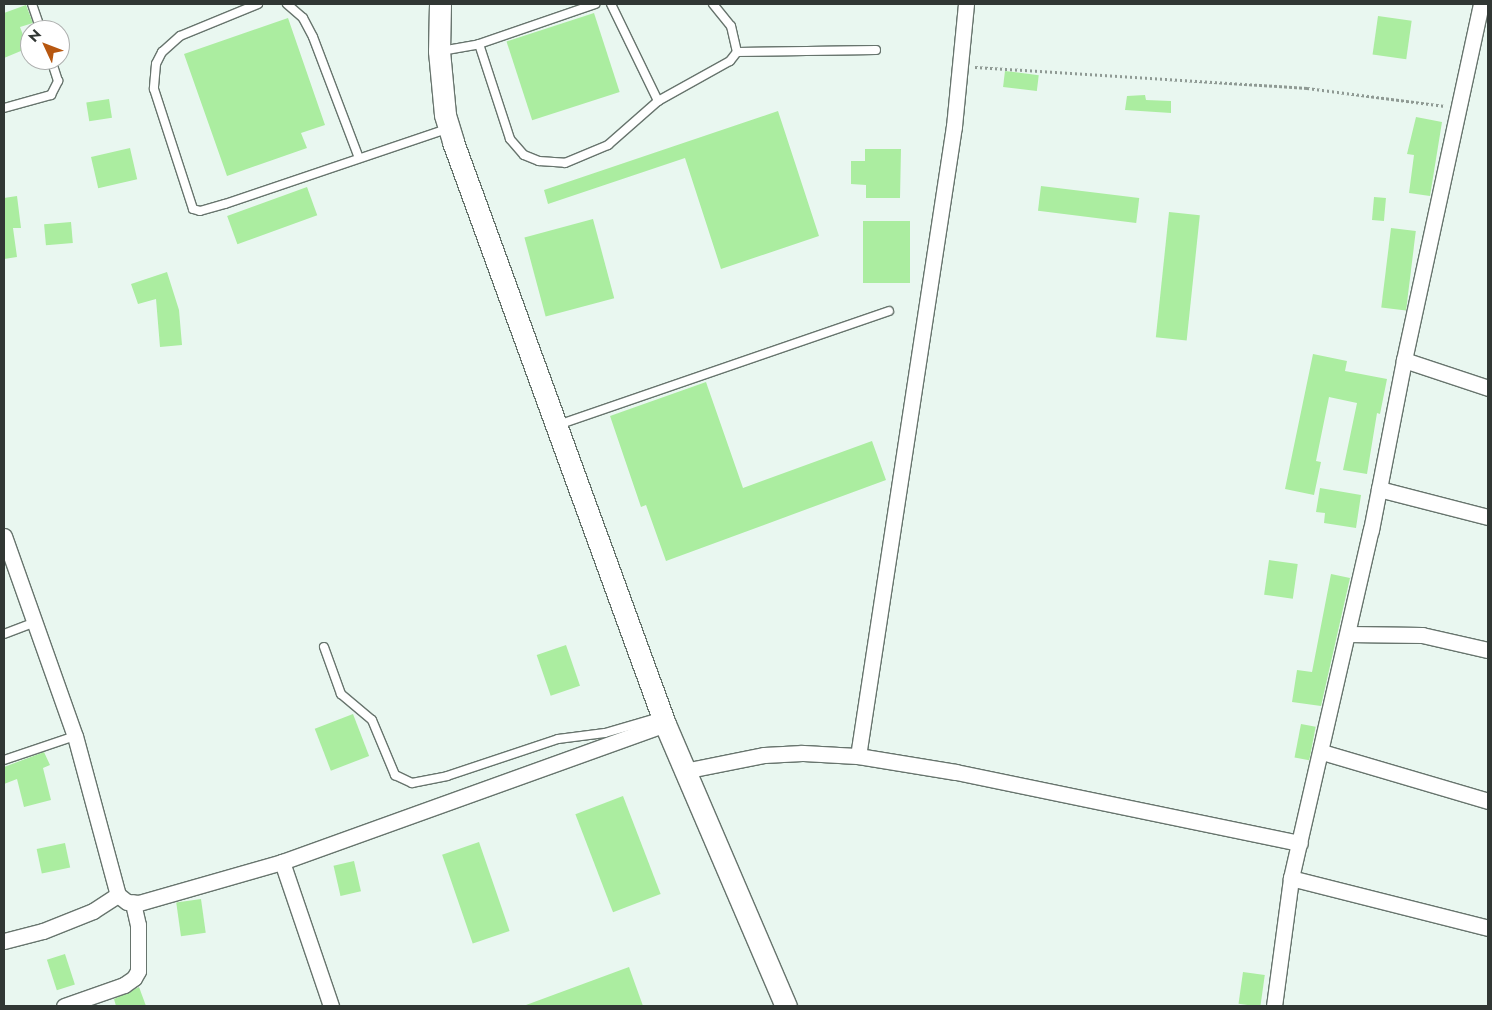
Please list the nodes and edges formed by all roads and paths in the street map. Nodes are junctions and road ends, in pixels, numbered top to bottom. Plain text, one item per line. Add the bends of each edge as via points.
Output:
1 (32, 4) edge
2 (258, 4) edge
3 (287, 4) edge
4 (440, 4) edge
5 (595, 4) edge
6 (611, 4) edge
7 (713, 4) edge
8 (966, 4) edge
9 (1481, 4) edge
10 (38, 20) edge
11 (479, 44) junction
12 (876, 50) dead end
13 (439, 51) junction
14 (738, 52) junction
15 (962, 66) junction
16 (54, 70) edge
17 (658, 101) junction
18 (4, 108) edge
19 (1458, 109) junction
20 (449, 128) junction
21 (358, 158) junction
22 (890, 311) dead end
23 (1404, 360) junction
24 (1488, 388) edge
25 (555, 426) junction
26 (1379, 489) junction
27 (1488, 517) edge
28 (4, 536) edge
29 (34, 622) junction
30 (4, 634) edge
31 (1348, 634) junction
32 (324, 647) dead end
33 (1488, 650) edge
34 (663, 720) junction
35 (75, 736) junction
36 (1322, 752) junction
37 (858, 756) junction
38 (4, 760) edge
39 (684, 771) junction
40 (1488, 800) edge
41 (1300, 843) junction
42 (282, 862) junction
43 (1290, 878) junction
44 (118, 894) junction
45 (133, 902) junction
46 (1488, 928) edge
47 (4, 941) edge
48 (64, 1006) edge
49 (331, 1006) edge
50 (786, 1006) edge
51 (1274, 1006) edge

1 - 10 lane
2 - 21 lane via 180,36 162,52 156,64 154,89 193,209 200,211 225,204
3 - 21 lane via 303,18 313,37
4 - 13 street
5 - 11 lane
6 - 17 lane
7 - 14 lane via 731,26
8 - 15 street
9 - 19 street
11 - 13 lane
11 - 17 lane via 510,139 524,155 539,161 565,163 608,145
12 - 14 lane
13 - 20 street
14 - 17 lane via 730,61
15 - 19 path via 1307,88
15 - 37 street
16 - 18 lane via 58,81 51,95
19 - 23 street
20 - 21 lane
20 - 25 street
22 - 25 lane
23 - 24 street
23 - 26 street
25 - 34 street
26 - 27 street
26 - 31 street
28 - 29 street
29 - 30 lane
29 - 35 street
31 - 33 street via 1422,636
31 - 36 street
32 - 34 lane via 341,694 372,720 395,775 412,782 447,776 558,740
34 - 39 street
34 - 42 street
35 - 38 lane
35 - 44 street
36 - 40 street
36 - 41 street
37 - 39 street via 764,755
37 - 41 street via 956,772
39 - 50 street
41 - 43 street
42 - 45 street
42 - 49 street
43 - 46 street
43 - 51 street
44 - 45 street
44 - 47 street via 93,911 43,931
45 - 48 street via 138,925 138,971 134,978 124,985

